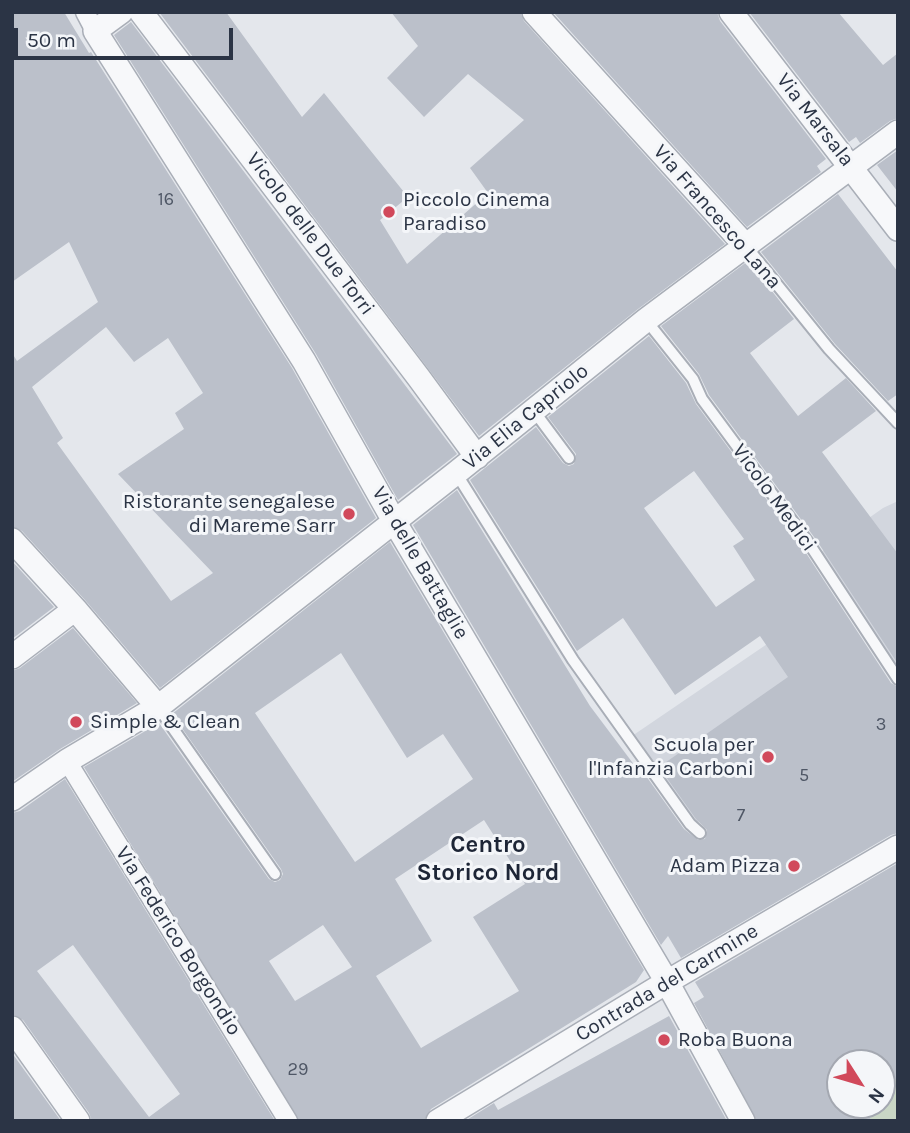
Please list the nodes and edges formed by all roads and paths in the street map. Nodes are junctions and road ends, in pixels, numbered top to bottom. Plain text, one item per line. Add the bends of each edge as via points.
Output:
1 (121, 12) edge
2 (141, 12) edge
3 (534, 12) edge
4 (731, 12) edge
5 (90, 22) edge
6 (898, 132) edge
7 (852, 168) junction
8 (898, 229) edge
9 (745, 245) junction
10 (646, 320) junction
11 (534, 411) junction
12 (898, 423) edge
13 (477, 457) junction
14 (569, 458) dead end
15 (456, 473) junction
16 (394, 521) junction
17 (12, 540) edge
18 (75, 609) junction
19 (12, 657) edge
20 (898, 679) edge
21 (158, 707) junction
22 (67, 761) junction
23 (12, 799) edge
24 (699, 834) dead end
25 (898, 847) edge
26 (275, 874) dead end
27 (667, 982) junction
28 (12, 1028) edge
29 (78, 1121) edge
30 (288, 1121) edge
31 (438, 1121) edge
32 (743, 1121) edge

1 - 5 street
2 - 13 street, Vicolo delle Due Torri
3 - 9 street, Via Francesco Lana
4 - 7 street, Via Marsala
5 - 16 street, Via delle Battaglie via 304,361
6 - 7 street, Via Elia Capriolo
7 - 8 street, Via Marsala
7 - 9 street, Via Elia Capriolo
9 - 10 street, Via Elia Capriolo
9 - 12 lane, Via Francesco Lana via 829,349
10 - 11 street, Via Elia Capriolo
10 - 20 lane, Vicolo Medici via 810,545
11 - 13 street, Via Elia Capriolo
11 - 14 lane
13 - 15 street, Via Elia Capriolo
15 - 16 street, Via Elia Capriolo
15 - 24 lane via 573,660
16 - 21 street, Via Elia Capriolo
16 - 27 street, Via delle Battaglie
17 - 18 street
18 - 19 street
18 - 21 street
21 - 22 street, Via Elia Capriolo
21 - 26 lane
22 - 23 street, Via Elia Capriolo
22 - 30 street, Via Federico Borgondio
25 - 27 street, Contrada del Carmine
27 - 31 street, Contrada del Carmine
27 - 32 street, Via delle Battaglie
28 - 29 street

